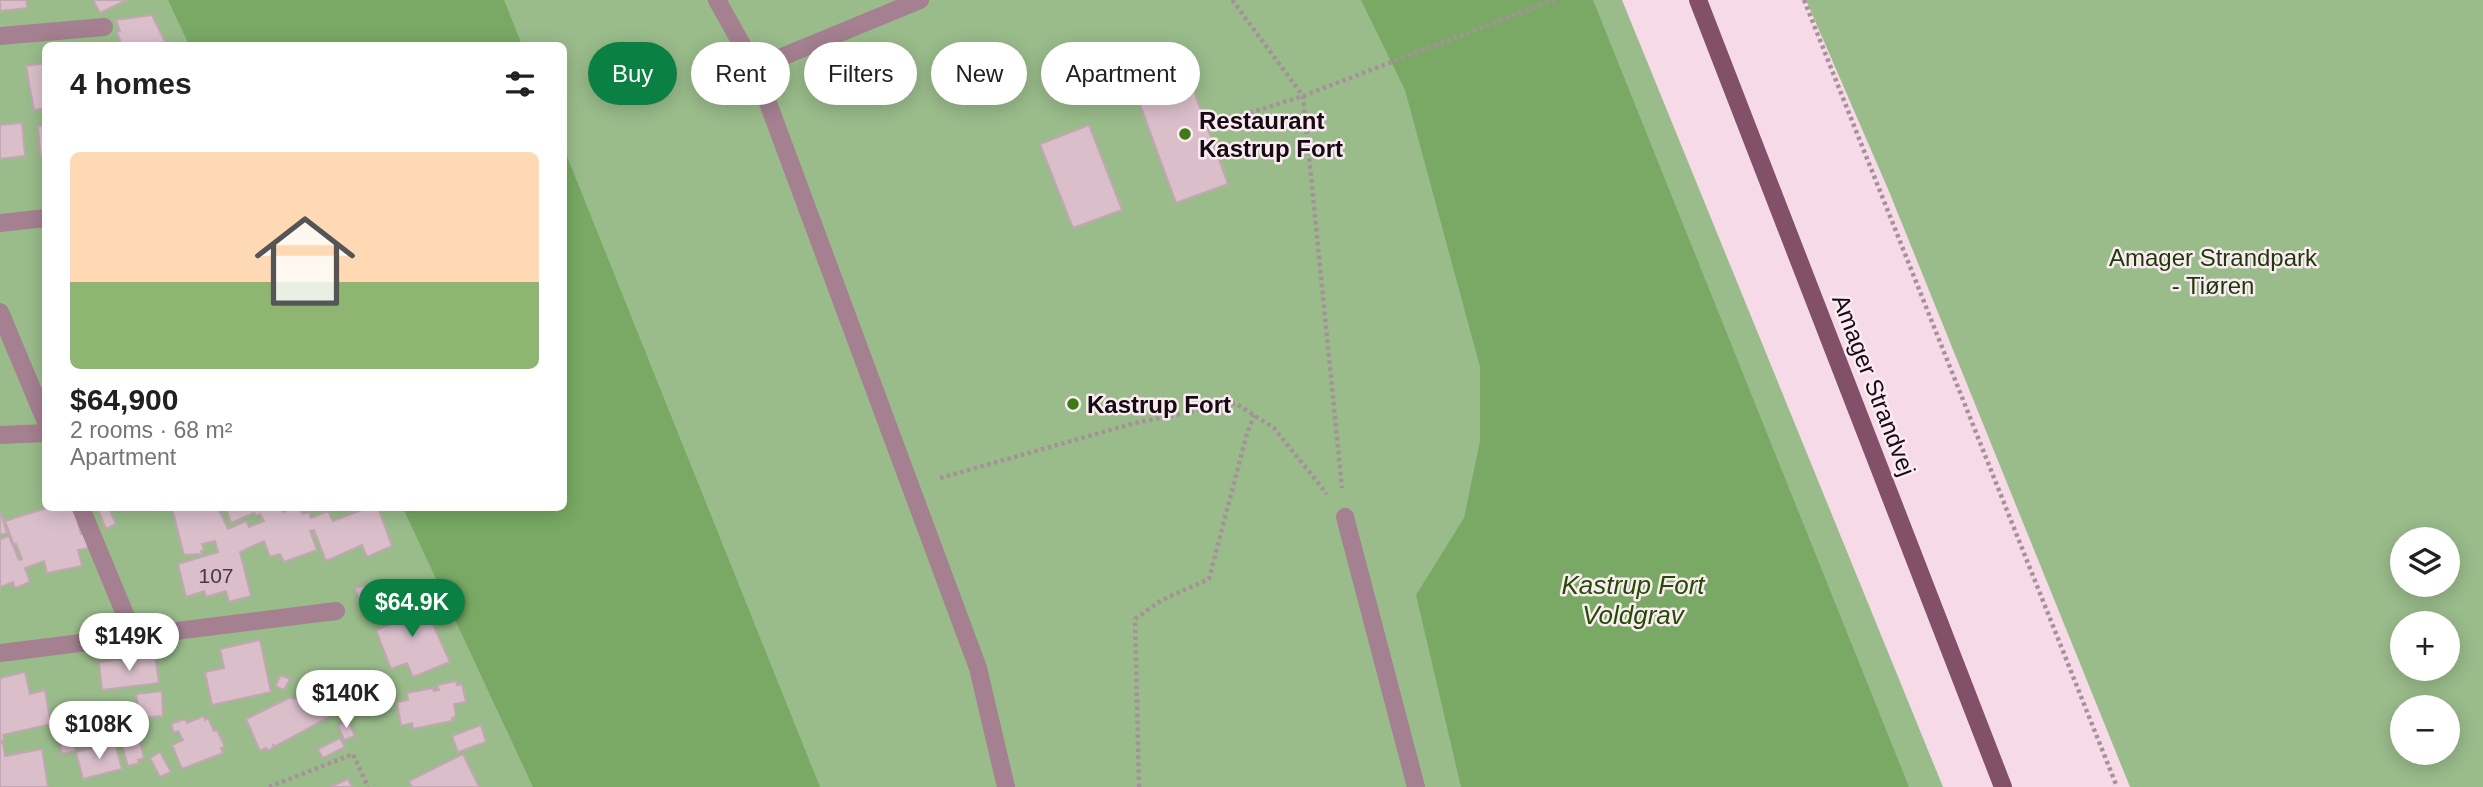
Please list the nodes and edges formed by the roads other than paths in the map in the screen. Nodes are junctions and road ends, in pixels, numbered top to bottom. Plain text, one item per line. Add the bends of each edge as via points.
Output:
1 (717, 0) edge
2 (920, 0) edge
3 (1698, 0) edge
4 (104, 27) dead end
5 (0, 36) edge
6 (740, 42) edge
7 (790, 54) edge
8 (769, 105) edge
9 (42, 218) edge
10 (0, 223) edge
11 (0, 312) edge
12 (42, 412) edge
13 (42, 433) edge
14 (0, 435) edge
15 (82, 511) edge
16 (1345, 517) road end
17 (336, 611) dead end
18 (134, 636) junction
19 (0, 653) edge
20 (1006, 787) edge
21 (1416, 787) edge
22 (2003, 787) edge

1 - 6 lane
2 - 7 lane
3 - 22 street, Amager Strandvej
4 - 5 lane
8 - 20 lane via 978,668
9 - 10 lane
11 - 12 lane
13 - 14 lane
15 - 18 lane
16 - 21 lane
17 - 18 lane
18 - 19 lane

